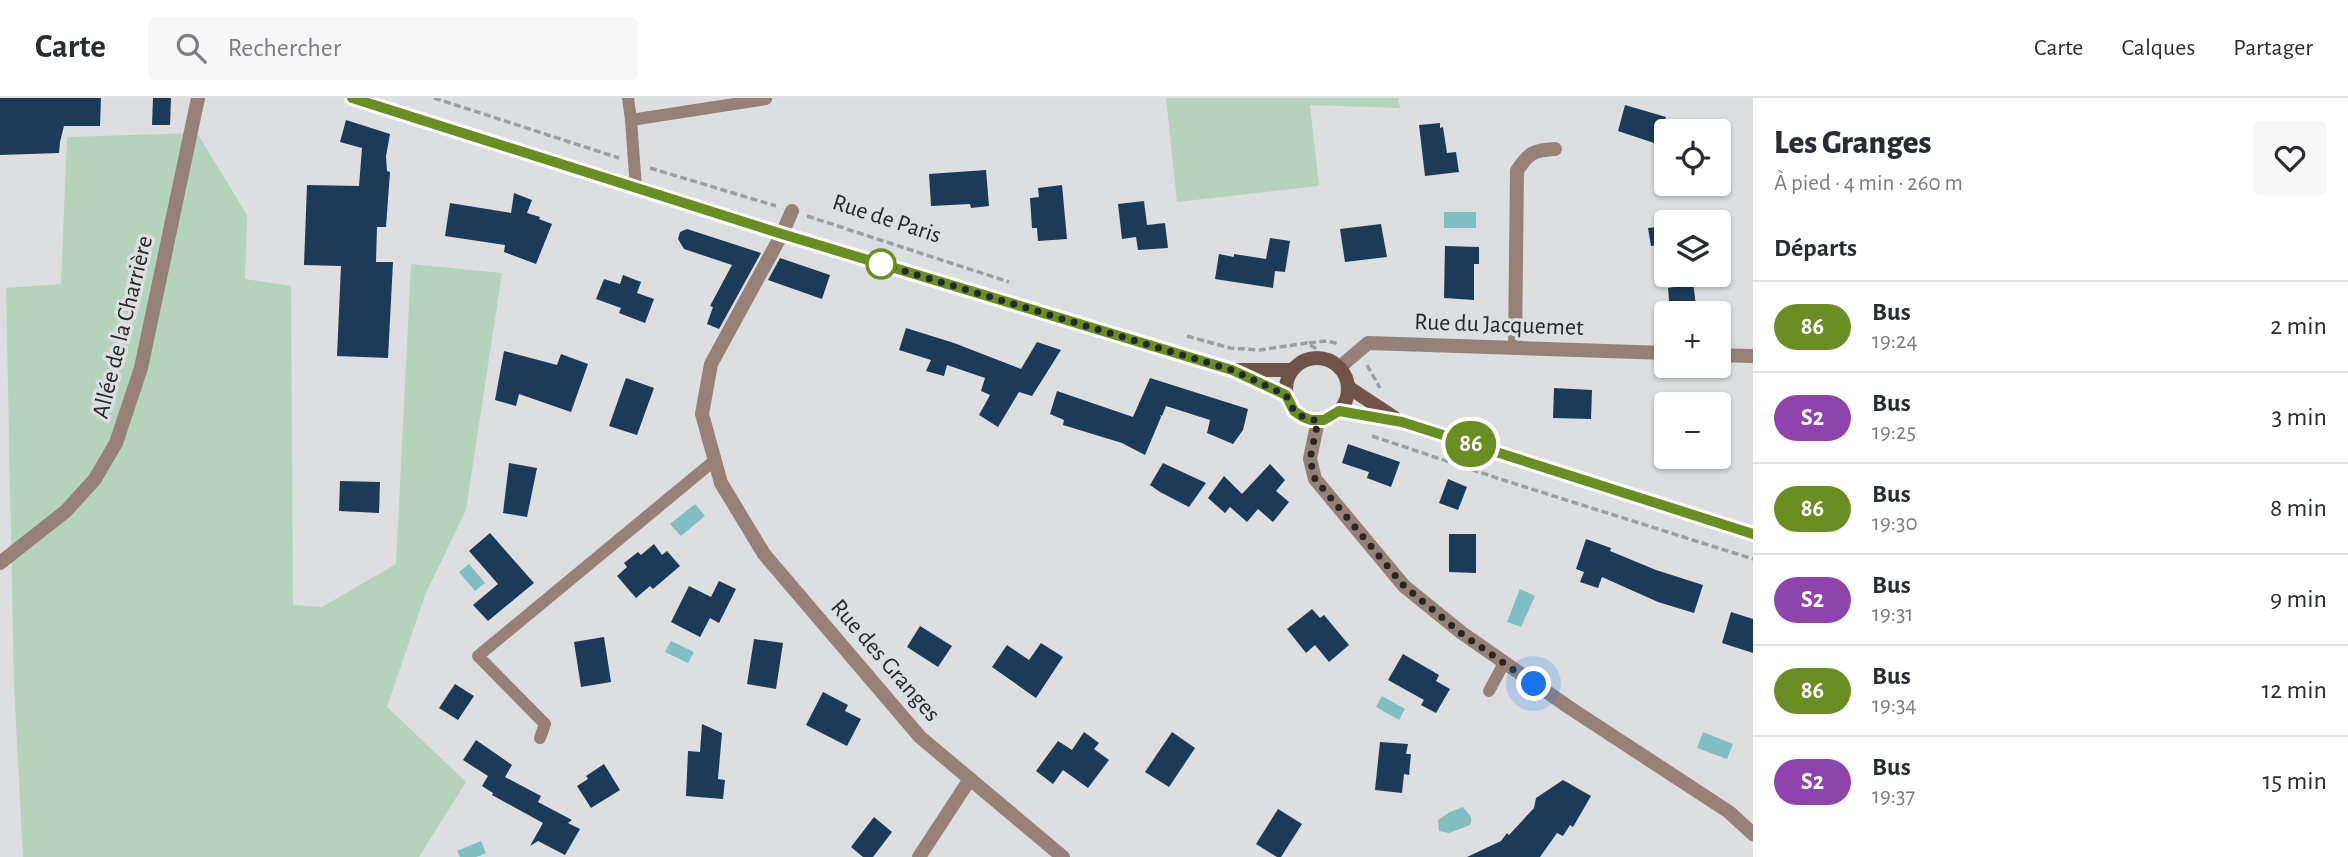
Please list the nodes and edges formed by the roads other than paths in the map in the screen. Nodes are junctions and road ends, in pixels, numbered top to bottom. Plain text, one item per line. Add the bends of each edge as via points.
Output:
1 (198, 98) edge
2 (352, 98) edge
3 (628, 98) edge
4 (766, 99) edge
5 (631, 120) junction
6 (1555, 149) dead end
7 (636, 188) junction
8 (792, 211) road end
9 (782, 234) junction
10 (1515, 348) junction
11 (1654, 353) edge
12 (1731, 355) edge
13 (1753, 356) edge
14 (1340, 367) junction
15 (1232, 370) junction
16 (1292, 370) junction
17 (1348, 387) junction
18 (1286, 395) junction
19 (1339, 411) junction
20 (1318, 421) junction
21 (1402, 422) junction
22 (715, 460) junction
23 (1753, 534) edge
24 (0, 563) edge
25 (1504, 663) junction
26 (1489, 691) dead end
27 (540, 738) dead end
28 (970, 779) junction
29 (1753, 834) edge
30 (919, 857) edge
31 (1063, 857) edge

1 - 24 street, Allée de la Charrière via 141,368 116,443 95,479 66,511
2 - 7 main road, Rue de Paris
3 - 5 lane
4 - 5 lane
5 - 7 lane
6 - 10 street via 1538,150 1525,158 1517,171
7 - 9 main road, Rue de Paris
8 - 9 street, Rue des Granges
9 - 15 main road, Rue de Paris
9 - 22 street, Rue des Granges via 711,364 702,414
10 - 11 street, Rue du Jacquemet
10 - 14 street, Rue du Jacquemet via 1368,343
12 - 13 street
14 - 16 main road via 1312,358
14 - 17 main road
15 - 16 main road, Rue de Paris
15 - 18 main road, Rue de Paris
16 - 18 main road
17 - 19 main road via 1348,397
17 - 21 main road
18 - 20 main road via 1294,411
19 - 20 main road
19 - 21 main road
20 - 25 street via 1310,459 1315,479 1328,496 1404,586
21 - 23 main road
22 - 27 lane via 478,656 545,724
22 - 28 street, Rue des Granges via 721,483 764,554 920,737
25 - 26 lane
25 - 29 street via 1729,812
28 - 30 street
28 - 31 street, Rue des Granges

